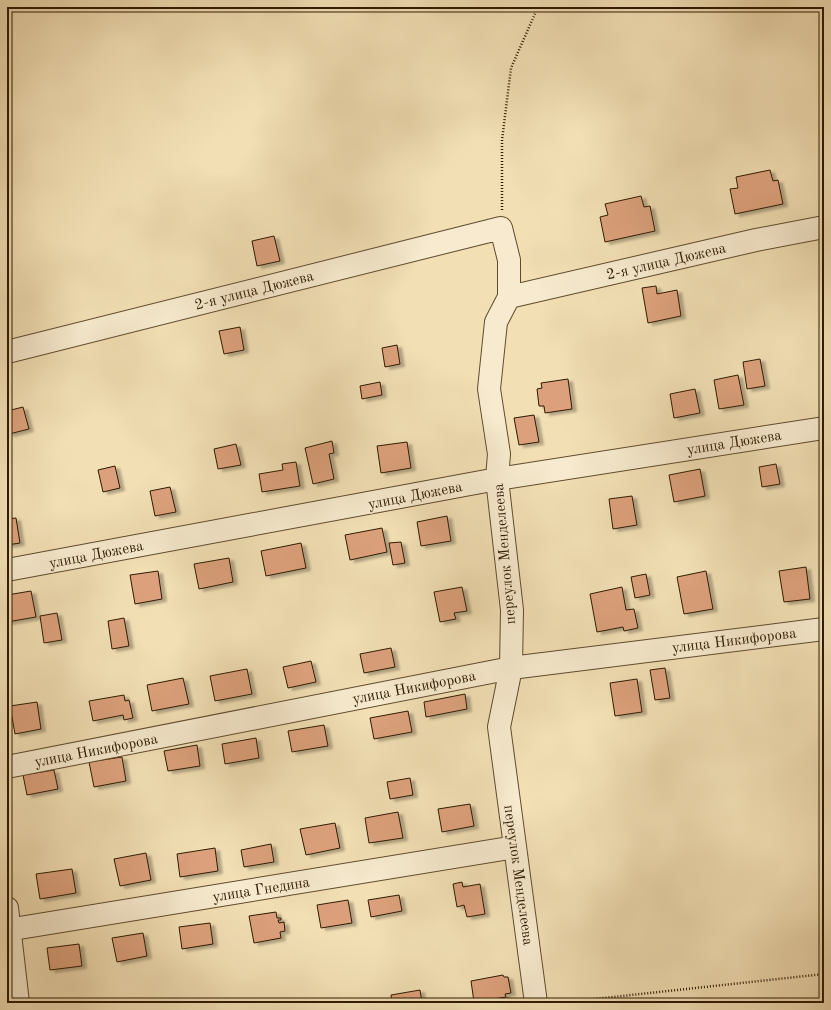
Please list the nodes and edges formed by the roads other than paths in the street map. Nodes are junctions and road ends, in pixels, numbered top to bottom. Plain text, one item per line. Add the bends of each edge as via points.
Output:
1 (824, 227) edge
2 (509, 297) junction
3 (7, 352) edge
4 (824, 428) edge
5 (496, 479) junction
6 (7, 570) edge
7 (824, 629) edge
8 (511, 668) junction
9 (7, 767) edge
10 (515, 847) junction
11 (7, 908) edge
12 (8, 930) edge
13 (18, 1003) edge
14 (536, 1003) edge

1 - 2 street, 2-я улица Дюжева via 756,240
2 - 3 street, 2-я улица Дюжева via 509,260 501,228
2 - 5 street, переулок Менделеева via 496,322 489,389 499,454
4 - 5 street, улица Дюжева
5 - 6 street, улица Дюжева
5 - 8 street, переулок Менделеева via 512,610
7 - 8 street, улица Никифорова
8 - 9 street, улица Никифорова
8 - 10 street, переулок Менделеева via 498,728
10 - 12 street, улица Гнедина
10 - 14 street, переулок Менделеева
11 - 12 street
12 - 13 street

